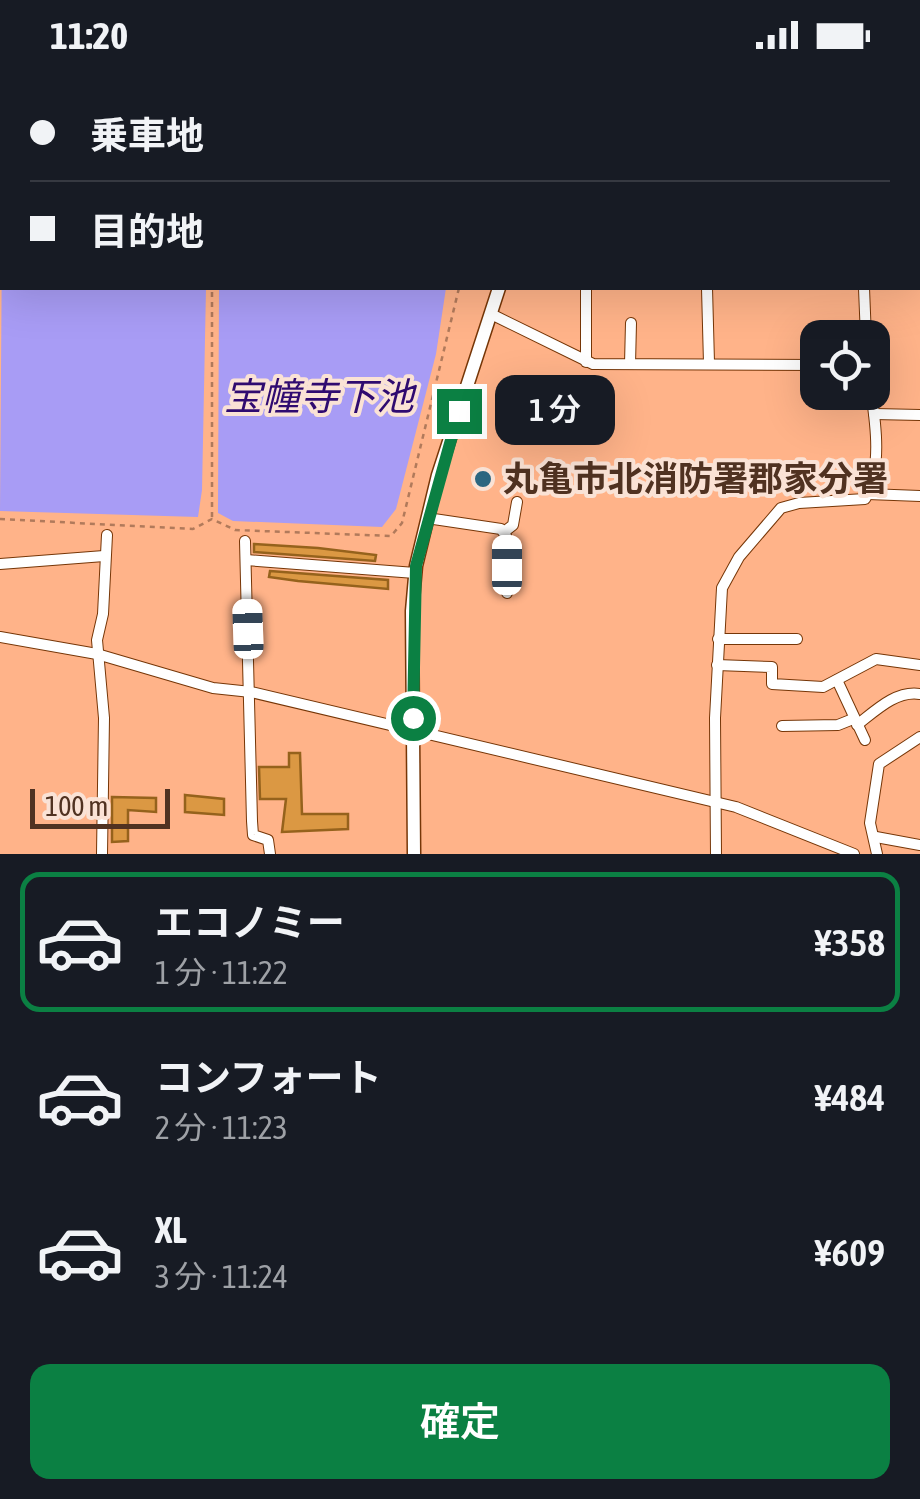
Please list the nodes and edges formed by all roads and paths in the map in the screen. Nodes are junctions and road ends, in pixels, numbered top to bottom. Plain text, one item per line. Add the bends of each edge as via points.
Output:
1 (212, 290) edge
2 (459, 290) edge
3 (498, 290) edge
4 (586, 290) edge
5 (707, 290) edge
6 (864, 290) edge
7 (491, 314) junction
8 (865, 320) edge
9 (631, 323) dead end
10 (586, 362) junction
11 (709, 363) junction
12 (630, 364) junction
13 (800, 365) edge
14 (873, 410) edge
15 (874, 414) junction
16 (920, 414) edge
17 (868, 494) junction
18 (920, 496) edge
19 (517, 502) dead end
20 (0, 518) edge
21 (426, 518) junction
22 (212, 519) junction
23 (504, 532) junction
24 (107, 534) dead end
25 (246, 541) dead end
26 (104, 556) junction
27 (246, 560) junction
28 (0, 564) edge
29 (414, 573) junction
30 (507, 594) dead end
31 (0, 638) edge
32 (718, 639) junction
33 (797, 639) dead end
34 (98, 654) junction
35 (717, 665) junction
36 (920, 665) edge
37 (837, 680) junction
38 (250, 692) junction
39 (920, 694) edge
40 (855, 722) junction
41 (782, 726) dead end
42 (414, 731) junction
43 (920, 737) edge
44 (865, 740) dead end
45 (714, 802) junction
46 (876, 836) junction
47 (920, 845) edge
48 (102, 854) edge
49 (270, 854) edge
50 (414, 854) edge
51 (716, 854) edge
52 (854, 854) edge
53 (878, 854) edge

1 - 22 path
2 - 22 path via 404,515 391,536 235,530
3 - 7 street
4 - 10 street
5 - 11 street
6 - 8 street
7 - 10 street
7 - 21 street
9 - 12 street
10 - 12 street
11 - 12 street
11 - 13 street
14 - 15 street
15 - 16 street
15 - 17 street
17 - 18 street
17 - 32 street via 854,502 799,502 776,512 729,572 718,606
19 - 23 street via 513,526
20 - 22 path via 193,529
21 - 23 street
21 - 29 street
23 - 30 street
24 - 26 street
25 - 27 street
26 - 28 street
26 - 34 street
27 - 29 street
27 - 38 street
29 - 42 street
31 - 34 street
32 - 33 street
32 - 35 street
34 - 38 street via 213,688
34 - 48 street
35 - 37 street via 772,668 772,684 824,687
35 - 45 street
36 - 37 street via 876,658
37 - 40 street
38 - 42 street
38 - 49 street via 254,835 268,840
39 - 40 street via 909,692
40 - 41 street
40 - 44 street
42 - 45 street
42 - 50 street
43 - 46 street via 879,764 870,823
45 - 51 street
45 - 52 street
46 - 47 street
46 - 53 street

